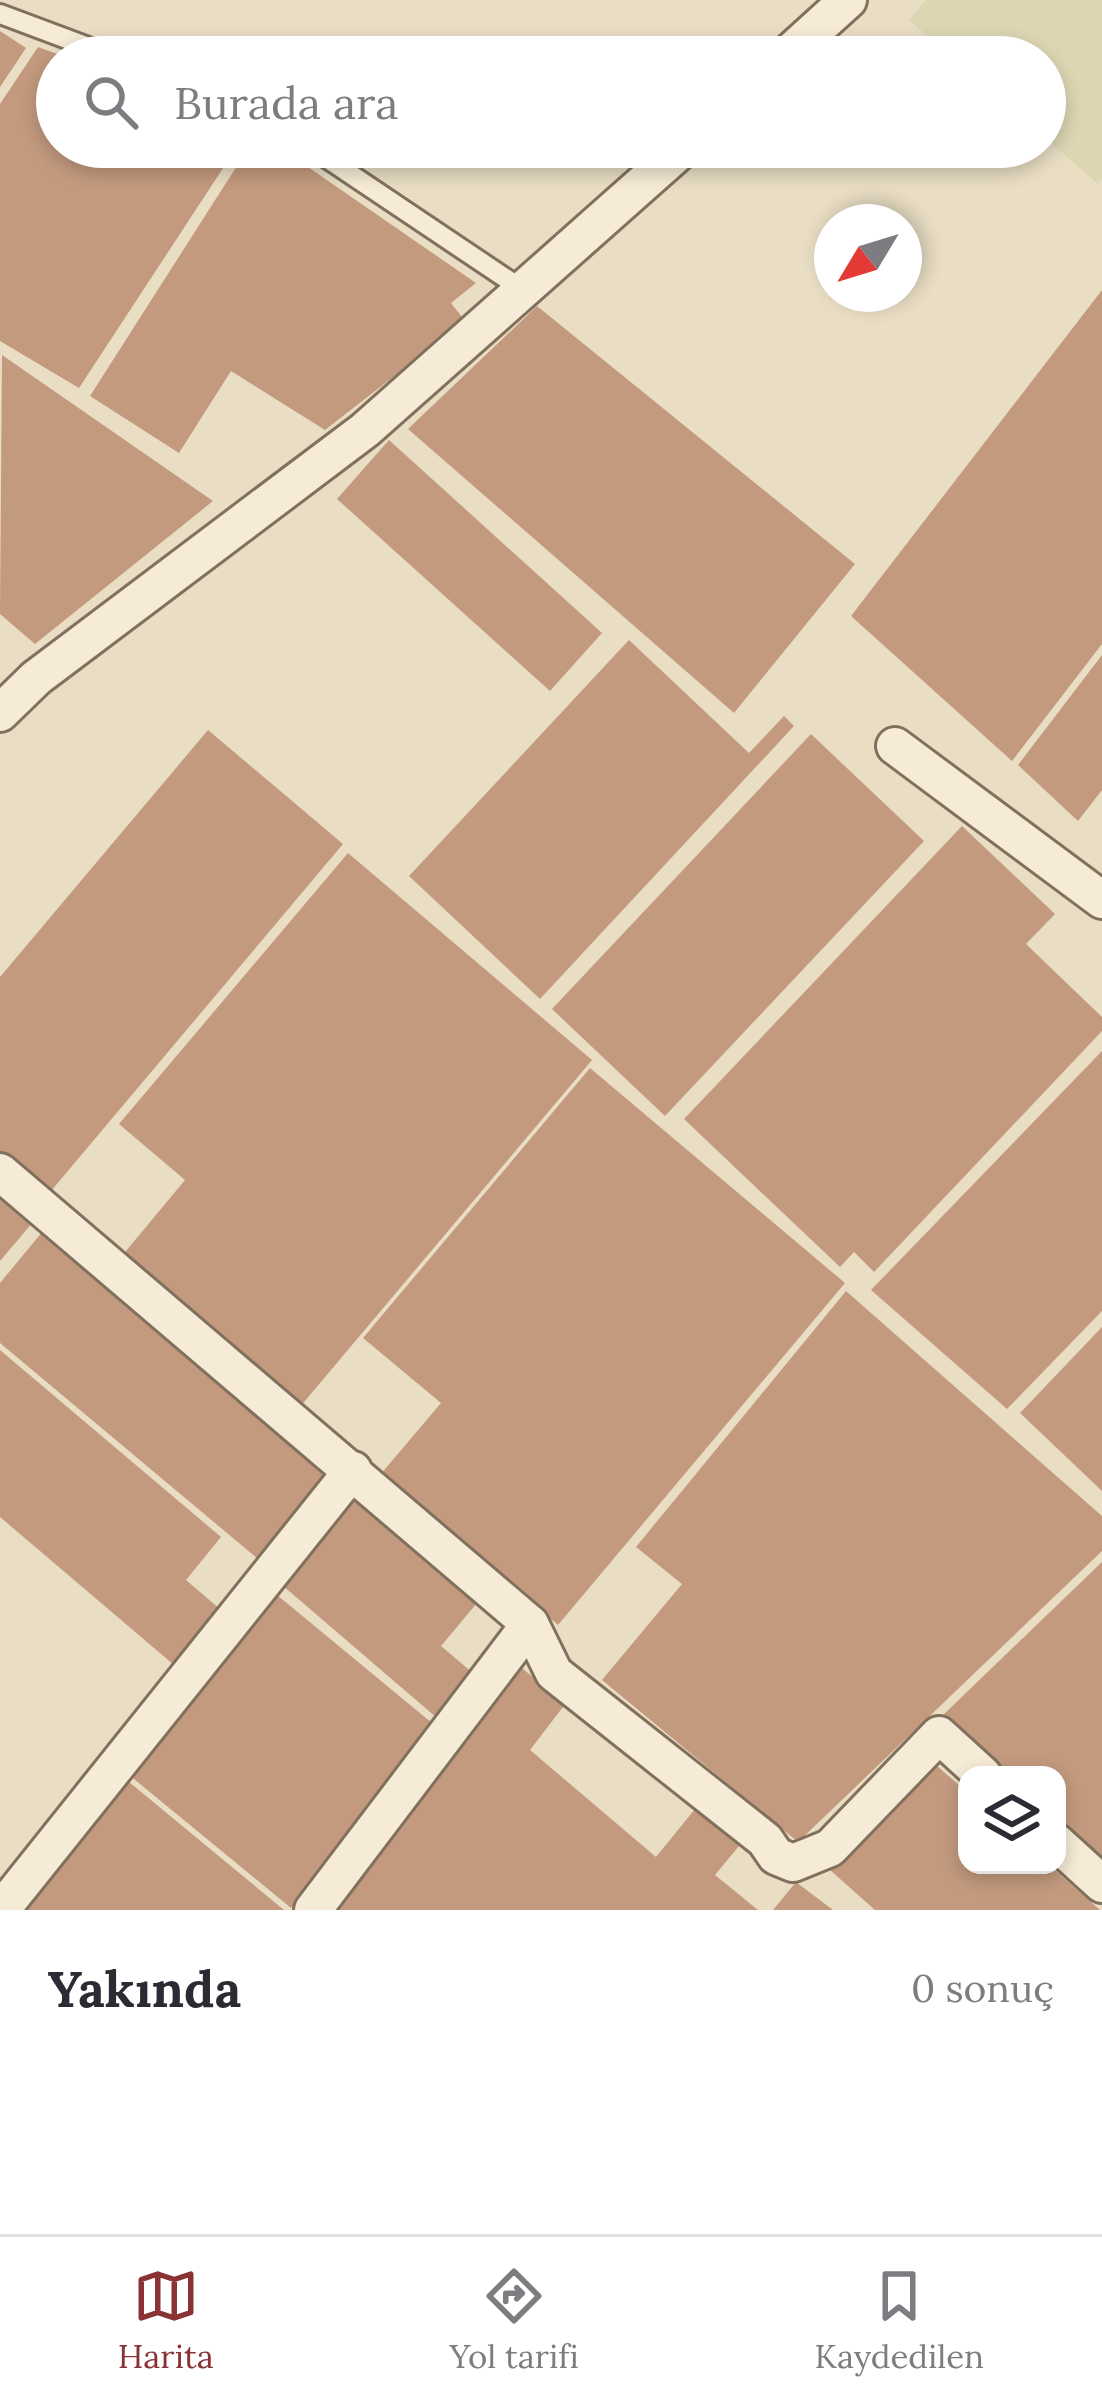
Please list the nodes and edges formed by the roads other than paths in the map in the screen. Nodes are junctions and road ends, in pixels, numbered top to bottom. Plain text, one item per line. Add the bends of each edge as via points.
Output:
1 (848, 0) edge
2 (0, 14) edge
3 (59, 36) edge
4 (808, 36) edge
5 (341, 168) edge
6 (661, 168) edge
7 (524, 290) junction
8 (0, 713) edge
9 (895, 746) dead end
10 (1102, 899) edge
11 (0, 1172) edge
12 (352, 1470) junction
13 (530, 1624) junction
14 (973, 1766) edge
15 (1066, 1851) edge
16 (1102, 1884) edge
17 (1, 1910) edge
18 (313, 1910) edge

1 - 4 street
2 - 3 lane
5 - 7 lane
6 - 7 street
7 - 8 street via 365,430
9 - 10 street
11 - 12 street
12 - 13 street
12 - 17 street
13 - 14 street via 554,1673 793,1863 830,1848 939,1735
13 - 18 street
15 - 16 street

